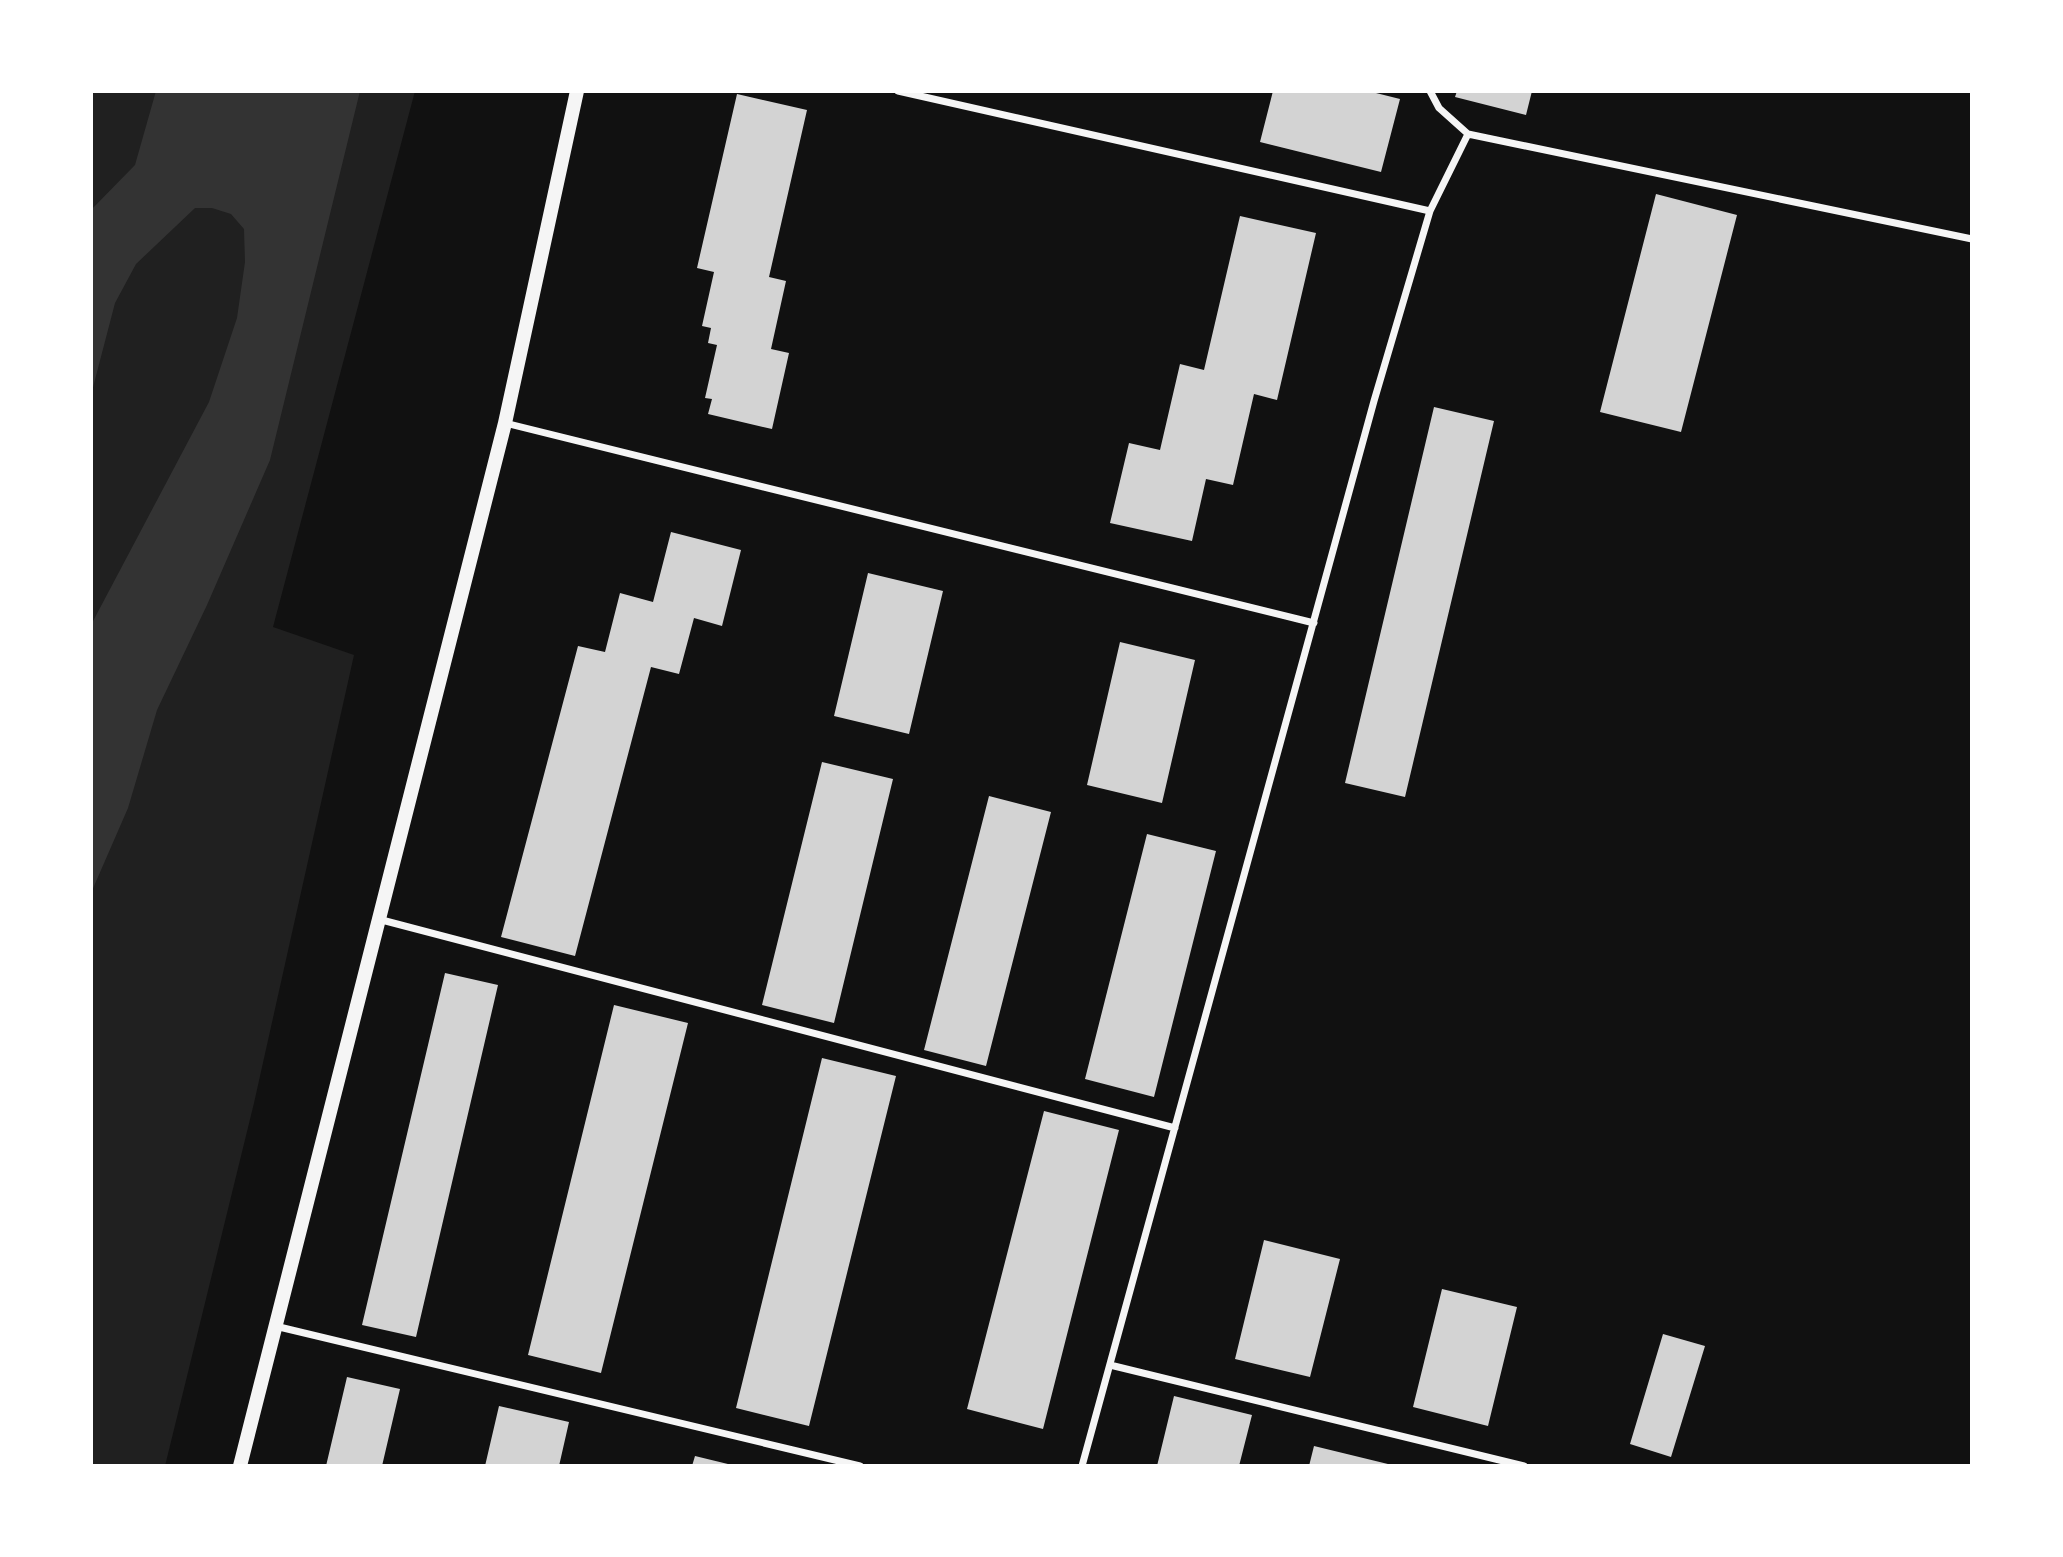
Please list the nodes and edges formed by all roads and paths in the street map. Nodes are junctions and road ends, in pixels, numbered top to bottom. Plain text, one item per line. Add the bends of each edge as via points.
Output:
1 (577, 91) edge
2 (898, 91) edge
3 (1430, 91) edge
4 (1468, 134) junction
5 (1430, 211) junction
6 (1972, 239) edge
7 (505, 424) junction
8 (1314, 623) junction
9 (378, 919) junction
10 (1175, 1128) junction
11 (274, 1326) junction
12 (1110, 1365) junction
13 (240, 1466) edge
14 (860, 1466) edge
15 (1082, 1466) edge
16 (1524, 1466) edge

1 - 7 main road
2 - 5 street
3 - 4 street via 1438,108
4 - 5 street
4 - 6 street
5 - 8 street
7 - 8 street
7 - 9 main road
8 - 10 street
9 - 10 street
9 - 11 main road
10 - 12 street
11 - 13 main road
11 - 14 street
12 - 15 street
12 - 16 street

